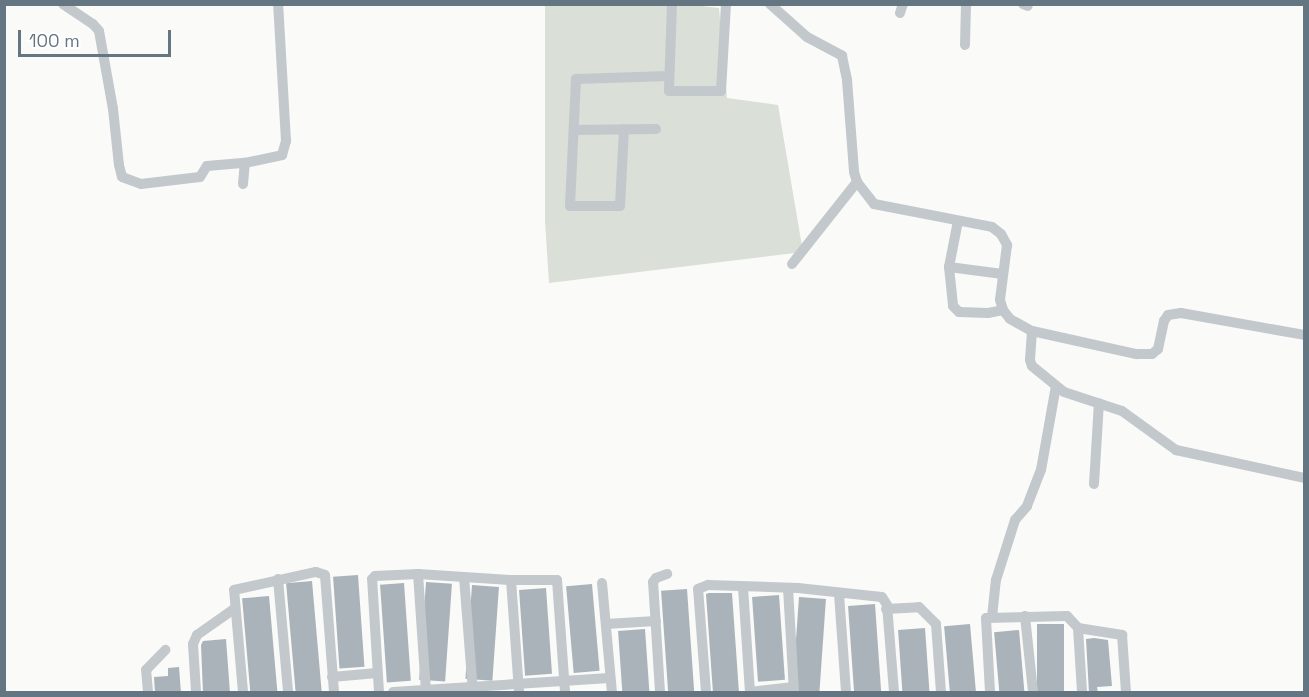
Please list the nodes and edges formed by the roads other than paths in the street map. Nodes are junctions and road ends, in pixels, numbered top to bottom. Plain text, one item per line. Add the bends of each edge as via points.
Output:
1 (63, 4) edge
2 (278, 4) edge
3 (672, 4) edge
4 (726, 4) edge
5 (770, 4) edge
6 (966, 4) edge
7 (964, 45) dead end
8 (669, 76) junction
9 (624, 129) junction
10 (656, 129) dead end
11 (574, 130) junction
12 (245, 164) junction
13 (857, 182) junction
14 (243, 184) dead end
15 (958, 221) junction
16 (792, 264) dead end
17 (949, 267) junction
18 (1003, 274) junction
19 (1003, 310) junction
20 (1032, 331) junction
21 (1305, 334) edge
22 (1056, 386) junction
23 (1099, 403) junction
24 (1305, 478) edge
25 (1094, 484) dead end
26 (418, 574) junction
27 (667, 574) dead end
28 (464, 577) junction
29 (278, 579) junction
30 (511, 580) junction
31 (602, 583) dead end
32 (743, 587) junction
33 (788, 588) junction
34 (839, 594) junction
35 (234, 609) junction
36 (886, 609) junction
37 (1025, 616) junction
38 (992, 617) junction
39 (656, 621) junction
40 (606, 624) junction
41 (1078, 628) junction
42 (165, 650) dead end
43 (377, 673) junction
44 (332, 677) junction
45 (610, 678) junction
46 (565, 687) edge
47 (519, 689) edge
48 (794, 690) edge
49 (473, 691) edge
50 (425, 692) edge
51 (750, 692) edge
52 (148, 693) edge
53 (196, 693) edge
54 (243, 693) edge
55 (288, 693) edge
56 (334, 693) edge
57 (379, 693) edge
58 (393, 693) edge
59 (612, 693) edge
60 (660, 693) edge
61 (705, 693) edge
62 (846, 693) edge
63 (894, 693) edge
64 (941, 693) edge
65 (990, 693) edge
66 (1033, 693) edge
67 (1082, 693) edge
68 (1126, 693) edge

1 - 12 street via 99,31 122,177 141,184 193,179 200,177 207,166
2 - 12 street via 285,148 282,155
3 - 8 street
4 - 8 street via 721,91 669,91
5 - 13 street via 807,37 842,56
6 - 7 street
8 - 11 street via 576,79
9 - 10 street
9 - 11 street
9 - 11 street via 620,206 570,206
12 - 14 street
13 - 15 street via 874,204
13 - 16 street
15 - 17 street
15 - 18 street via 992,228 1001,234 1007,245
17 - 18 street
17 - 19 street via 951,300 959,312
18 - 19 street
19 - 20 street
20 - 21 street via 1136,354 1152,354 1158,349 1164,321 1168,315 1181,313
20 - 22 street via 1032,366
22 - 23 street
22 - 38 street via 1041,470 1027,506 1015,520 996,580
23 - 24 street via 1122,411 1176,450
23 - 25 street
26 - 28 street
26 - 43 street via 372,579
26 - 50 street
27 - 39 street via 653,582
28 - 30 street
28 - 49 street
29 - 35 street via 236,587
29 - 44 street via 316,572 326,575
29 - 55 street
30 - 46 street via 557,580
30 - 47 street
31 - 40 street
32 - 33 street
32 - 51 street
32 - 61 street via 708,585 698,589
33 - 34 street
33 - 48 street
34 - 36 street via 882,597
34 - 62 street
35 - 53 street via 196,635
35 - 54 street
36 - 63 street
36 - 64 street via 919,608 936,624
37 - 38 street
37 - 41 street via 1067,616
37 - 66 street
38 - 65 street via 984,620
39 - 40 street
39 - 60 street
40 - 45 street
41 - 67 street
41 - 68 street via 1122,634
42 - 52 street via 146,670
43 - 44 street
43 - 57 street
44 - 56 street
45 - 46 street
45 - 59 street
46 - 47 street
47 - 49 street
48 - 51 street
49 - 50 street
50 - 58 street

